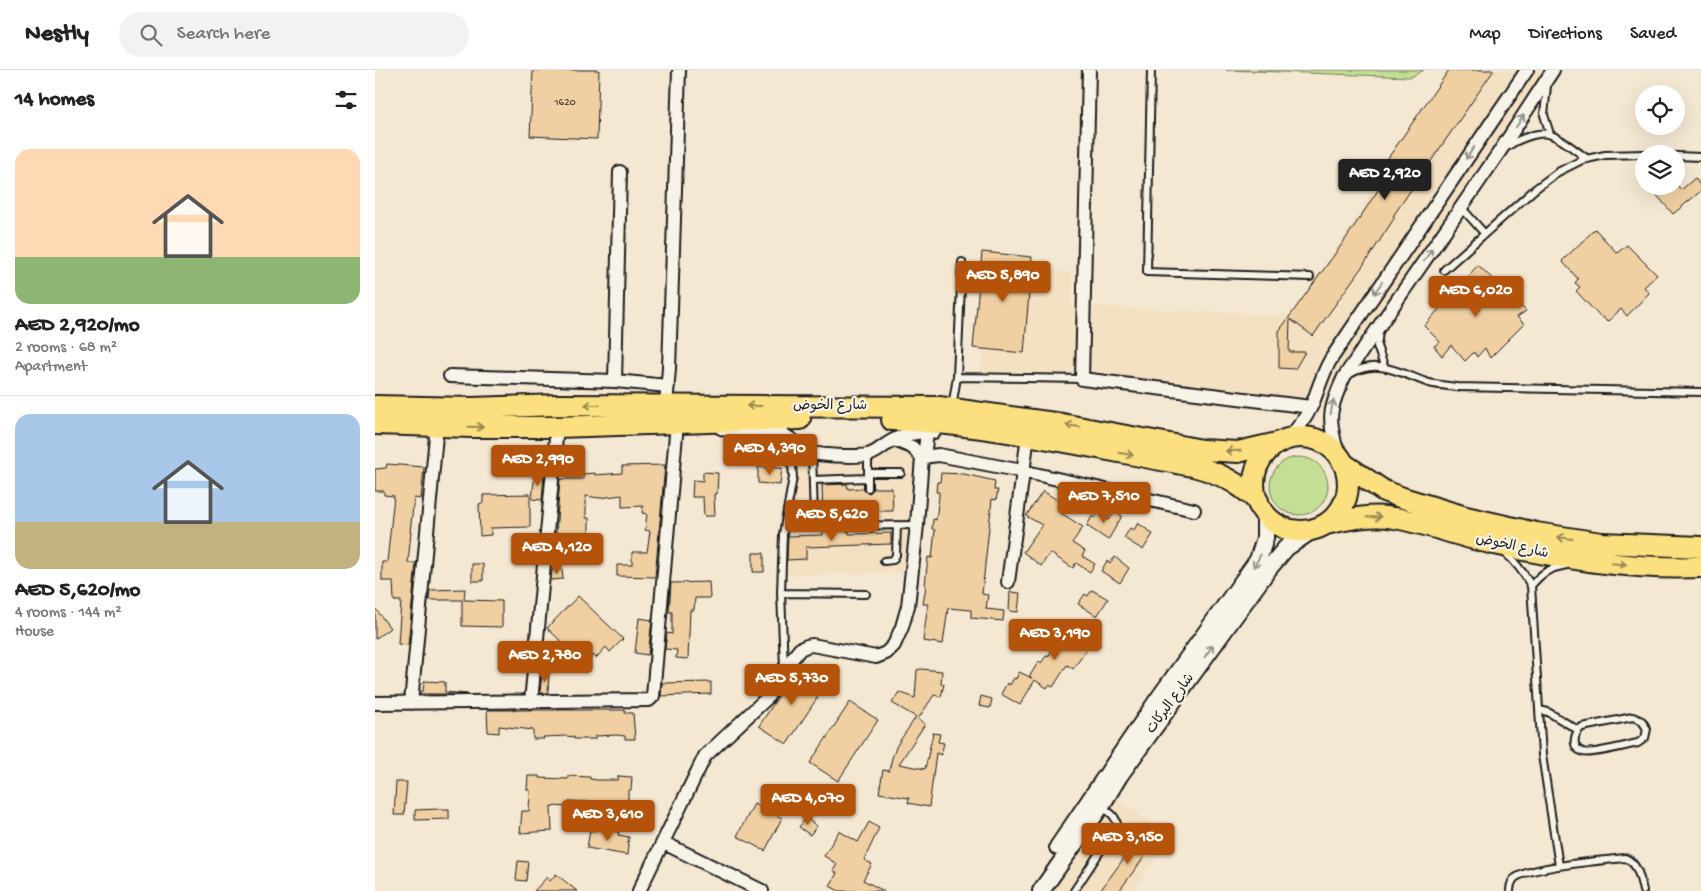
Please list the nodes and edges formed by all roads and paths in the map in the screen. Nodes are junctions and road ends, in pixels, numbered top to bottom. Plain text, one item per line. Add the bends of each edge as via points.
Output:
1 (679, 70) edge
2 (1089, 70) edge
3 (1151, 70) edge
4 (1527, 70) edge
5 (1551, 74) edge
6 (1550, 134) junction
7 (1498, 154) junction
8 (1635, 154) edge
9 (1685, 156) edge
10 (1701, 157) edge
11 (1588, 159) junction
12 (620, 172) dead end
13 (1461, 207) junction
14 (1485, 233) junction
15 (962, 262) dead end
16 (1444, 270) dead end
17 (1310, 277) dead end
18 (1380, 325) junction
19 (1384, 366) junction
20 (450, 376) dead end
21 (957, 377) junction
22 (1344, 377) junction
23 (1082, 379) junction
24 (615, 381) junction
25 (1701, 392) edge
26 (667, 396) junction
27 (375, 406) edge
28 (1311, 407) junction
29 (952, 409) junction
30 (713, 422) junction
31 (677, 423) junction
32 (375, 424) edge
33 (437, 425) junction
34 (557, 427) junction
35 (999, 430) junction
36 (927, 432) junction
37 (1028, 436) junction
38 (894, 440) junction
39 (1284, 441) junction
40 (812, 453) junction
41 (781, 454) dead end
42 (868, 455) junction
43 (922, 457) junction
44 (1341, 459) junction
45 (1022, 471) junction
46 (901, 473) dead end
47 (867, 476) junction
48 (813, 480) junction
49 (868, 488) dead end
50 (1261, 507) junction
51 (1194, 510) dead end
52 (868, 511) dead end
53 (917, 525) junction
54 (869, 526) junction
55 (897, 526) junction
56 (1320, 527) junction
57 (1488, 542) junction
58 (1698, 547) edge
59 (884, 561) dead end
60 (1588, 561) junction
61 (1701, 567) edge
62 (1008, 582) dead end
63 (1531, 586) junction
64 (781, 593) junction
65 (867, 594) dead end
66 (785, 668) junction
67 (1157, 701) junction
68 (531, 702) junction
69 (375, 703) edge
70 (411, 703) junction
71 (1539, 710) junction
72 (1578, 730) junction
73 (1101, 806) junction
74 (663, 843) junction
75 (1559, 866) junction
76 (639, 891) edge
77 (762, 891) edge
78 (1029, 891) edge
79 (1041, 891) edge
80 (1073, 891) edge
81 (1509, 891) edge
82 (1643, 891) edge

1 - 26 street
2 - 23 street
3 - 17 lane via 1147,272
4 -> 28 street via 1331,359
5 - 6 lane via 1544,115
7 -> 5 street
6 - 7 lane via 1527,136
6 - 11 lane
7 - 13 street
8 - 11 lane
9 - 10 lane
11 - 14 lane via 1557,172
12 - 24 street
13 - 14 lane
18 -> 13 street
14 - 16 lane
15 - 21 lane
18 - 19 lane via 1377,346
18 - 22 street
19 - 22 lane via 1365,367
19 - 25 lane via 1431,383 1457,387
20 - 24 street
21 - 23 lane
21 - 29 lane
44 -> 22 street via 1331,427 1331,414 1333,400
23 - 28 street
24 - 26 street
26 -> 27 main road, شارع الخوض via 472,408
29 -> 26 main road, شارع الخوض
28 - 39 street via 1300,426
39 -> 29 main road, شارع الخوض via 1238,452 1202,450 1062,424
30 - 31 main road, شارع الخوض
30 - 35 main road, شارع الخوض via 886,420
30 - 40 street via 732,431 781,433
31 - 34 main road, شارع الخوض
31 - 68 street via 653,696 649,700
32 - 33 main road, شارع الخوض
33 -> 34 main road, شارع الخوض
33 - 70 street
34 - 68 street
35 - 36 street via 974,434
35 - 37 main road, شارع الخوض
36 - 38 street
36 - 43 street
37 - 45 street
37 -> 50 main road, شارع الخوض via 1212,471 1243,488
38 - 42 street
38 - 43 street via 912,447
39 - 44 main road via 1301,437 1315,439 1327,445
39 - 50 main road via 1269,450 1256,474
40 - 42 street
40 - 48 lane
41 - 64 lane via 792,465 793,477 783,534
42 - 47 lane
43 - 45 street via 939,455
43 - 53 street
44 - 56 main road via 1348,477 1346,498 1337,516
58 -> 44 main road, شارع الخوض via 1601,543 1536,534 1466,517 1384,491
45 - 51 street
45 - 62 street
46 - 47 lane
47 - 48 lane
47 - 49 lane
48 - 54 lane via 817,524
50 - 56 main road via 1275,523 1287,529 1301,531
50 -> 67 street, شارع البركات via 1265,538 1259,560
52 - 54 lane
53 - 55 lane
53 - 66 street via 908,606 894,645 876,657 807,646 800,649
54 - 55 lane
55 - 59 lane via 897,555 893,560
56 -> 57 main road, شارع الخوض via 1361,518 1394,518
73 -> 56 street, شارع البركات via 1119,776 1273,562 1286,548
57 - 60 main road, شارع الخوض
57 - 63 lane via 1514,560
60 -> 61 main road, شارع الخوض
60 - 63 lane via 1548,570
63 - 71 lane
64 - 65 lane
64 - 66 lane
66 - 74 street via 767,698 705,756
67 - 73 street via 1151,718 1097,800
67 - 78 street, شارع البركات
68 - 70 street
69 - 70 street
71 - 72 lane
71 - 75 lane via 1542,755
72 - 72 lane via 1574,737 1575,746 1587,753 1638,743 1645,738 1647,729 1642,720 1633,717
73 - 79 street, شارع البركات
73 - 80 lane via 1113,816 1117,826
74 - 76 street
74 - 77 street
75 - 81 lane via 1518,875 1512,880
75 - 82 lane via 1625,858 1637,869

